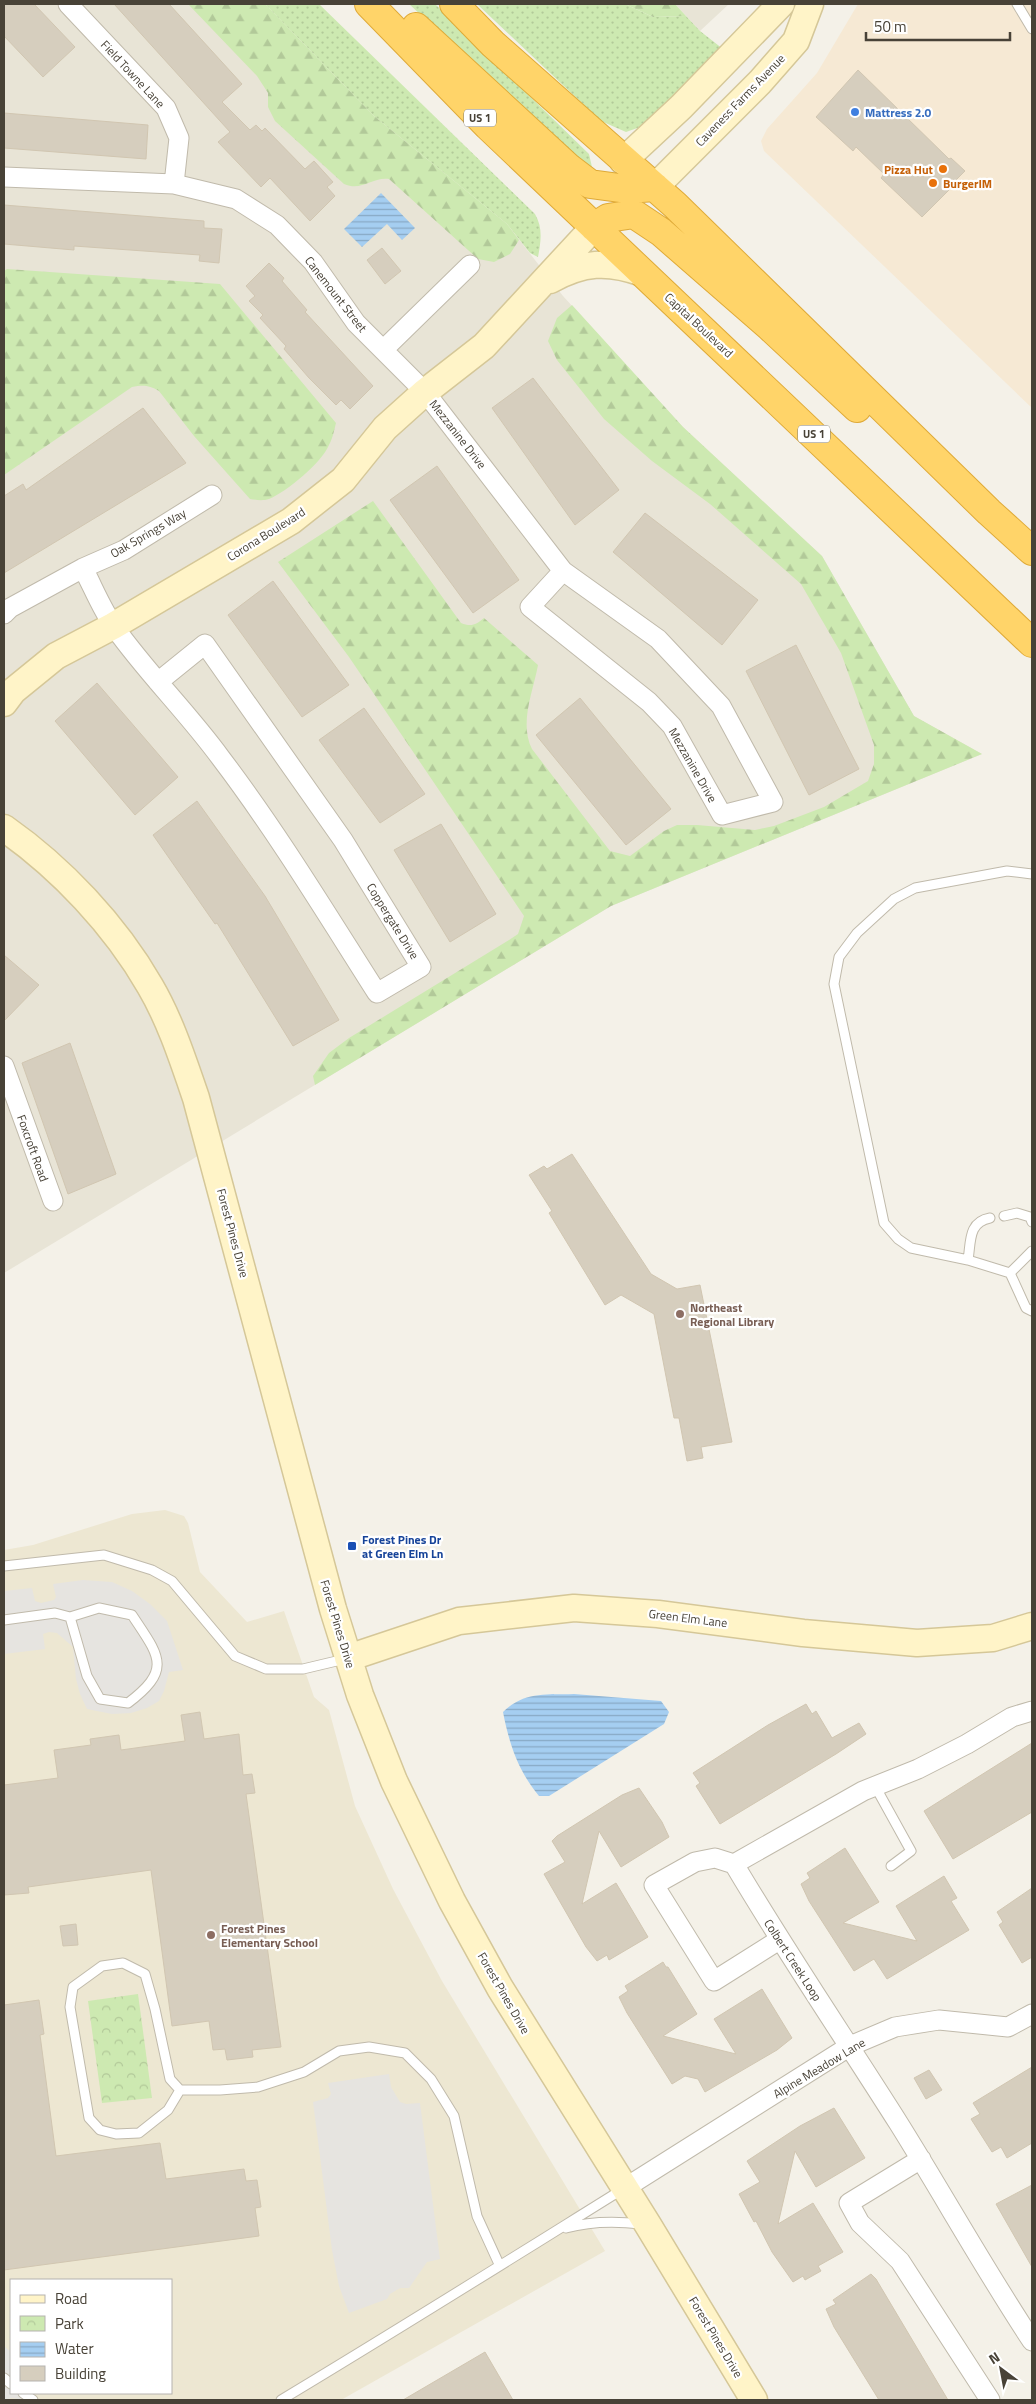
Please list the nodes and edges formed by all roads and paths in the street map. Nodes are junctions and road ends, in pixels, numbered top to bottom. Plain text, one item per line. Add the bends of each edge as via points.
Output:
1 (68, 4) edge
2 (370, 4) edge
3 (392, 4) edge
4 (454, 4) edge
5 (781, 4) edge
6 (810, 4) edge
7 (1017, 4) edge
8 (1032, 28) edge
9 (624, 161) junction
10 (4, 177) edge
11 (174, 184) junction
12 (655, 187) junction
13 (594, 227) junction
14 (470, 265) dead end
15 (643, 273) junction
16 (540, 285) junction
17 (383, 350) junction
18 (425, 392) junction
19 (941, 464) junction
20 (212, 495) dead end
21 (1032, 551) edge
22 (83, 568) junction
23 (564, 572) junction
24 (4, 614) edge
25 (113, 626) junction
26 (1032, 643) edge
27 (158, 682) junction
28 (4, 703) edge
29 (4, 828) edge
30 (1032, 874) edge
31 (4, 1066) edge
32 (53, 1202) dead end
33 (1004, 1216) dead end
34 (990, 1218) dead end
35 (1032, 1222) edge
36 (1032, 1251) edge
37 (968, 1260) junction
38 (1010, 1274) junction
39 (1032, 1311) edge
40 (4, 1566) edge
41 (70, 1617) junction
42 (4, 1620) edge
43 (1032, 1626) edge
44 (348, 1658) junction
45 (1032, 1711) edge
46 (875, 1786) junction
47 (734, 1864) junction
48 (891, 1866) dead end
49 (779, 1940) junction
50 (1032, 2014) edge
51 (850, 2046) junction
52 (180, 2090) junction
53 (921, 2160) junction
54 (625, 2188) junction
55 (648, 2225) junction
56 (553, 2232) junction
57 (500, 2264) junction
58 (1032, 2341) edge
59 (280, 2400) edge
60 (754, 2400) edge
61 (990, 2400) edge

1 - 11 street, Field Towne Lane via 166,108 179,138
2 - 13 highway, Capital Boulevard / US 1 via 488,126
3 - 12 highway via 590,184 627,189
4 - 9 highway via 492,44
5 - 9 street
6 - 12 street, Caveness Farms Avenue via 796,41 760,82
7 - 8 lane
9 - 12 highway
10 - 11 street, Canemount Street
11 - 17 street, Canemount Street via 236,199 277,225 313,262 356,323
12 - 19 highway
13 - 15 highway, Capital Boulevard / US 1
13 - 16 street, Corona Boulevard
13 - 19 highway via 608,218 634,214 661,232 770,327 887,436
14 - 17 street
15 - 16 street, Corona Boulevard via 620,266 583,266 570,269
15 - 26 highway, Capital Boulevard / US 1
16 - 18 street, Corona Boulevard via 484,346
17 - 18 street, Canemount Street
18 - 23 street, Mezzanine Drive
18 - 25 street, Corona Boulevard via 385,428 343,480 291,521
19 - 21 highway
20 - 22 street, Oak Springs Way via 124,550
22 - 24 street, Oak Springs Way
22 - 25 street
23 - 23 street, Mezzanine Drive via 530,607 649,702 672,726 722,815 773,802 721,706 658,639
25 - 27 street, Coppergate Drive
25 - 28 street, Corona Boulevard via 56,656 13,691
27 - 27 street, Coppergate Drive via 205,644 338,833 421,967 377,993 292,859 220,756
29 - 44 street, Forest Pines Drive via 60,875 95,910 150,986 180,1051 196,1098
30 - 37 lane via 1007,871 915,888 894,899 857,933 838,957 834,984 884,1223 911,1248
31 - 32 street, Foxcroft Road
33 - 35 lane via 1017,1213 1030,1217
34 - 37 lane via 981,1220 972,1228
36 - 38 lane
37 - 38 lane
38 - 39 lane via 1026,1308
40 - 44 lane via 104,1555 152,1570 172,1581 235,1656 266,1669 303,1669
41 - 41 lane via 87,1676 100,1699 128,1703 149,1687 158,1668 154,1648 132,1615 98,1608
41 - 42 lane via 55,1613
43 - 44 street, Green Elm Lane via 993,1638 918,1643 803,1633 658,1614 574,1608 459,1622
44 - 54 street, Forest Pines Drive via 394,1781 452,1901 500,1988
45 - 46 street via 1012,1717 943,1757
46 - 47 street
46 - 48 lane via 910,1851
47 - 49 street, Colbert Creek Loop
47 - 49 street via 715,1858 695,1862 654,1885 714,1981
49 - 51 street, Colbert Creek Loop
50 - 51 street, Alpine Meadow Lane via 1008,2027 939,2020 895,2027
51 - 53 street, Colbert Creek Loop
51 - 54 street, Alpine Meadow Lane
52 - 52 lane via 170,2079 145,1974 123,1963 102,1966 74,1987 70,2007 89,2118 100,2130 116,2134 139,2132 168,2110
52 - 57 lane via 258,2087 304,2072 339,2050 369,2047 405,2053 431,2079 454,2116 477,2216
53 - 58 street, Colbert Creek Loop
53 - 61 street via 849,2203 860,2223 900,2261
54 - 55 street, Forest Pines Drive
54 - 56 lane
55 - 56 lane via 597,2222
55 - 60 street, Forest Pines Drive
56 - 57 lane
57 - 59 lane via 423,2316

